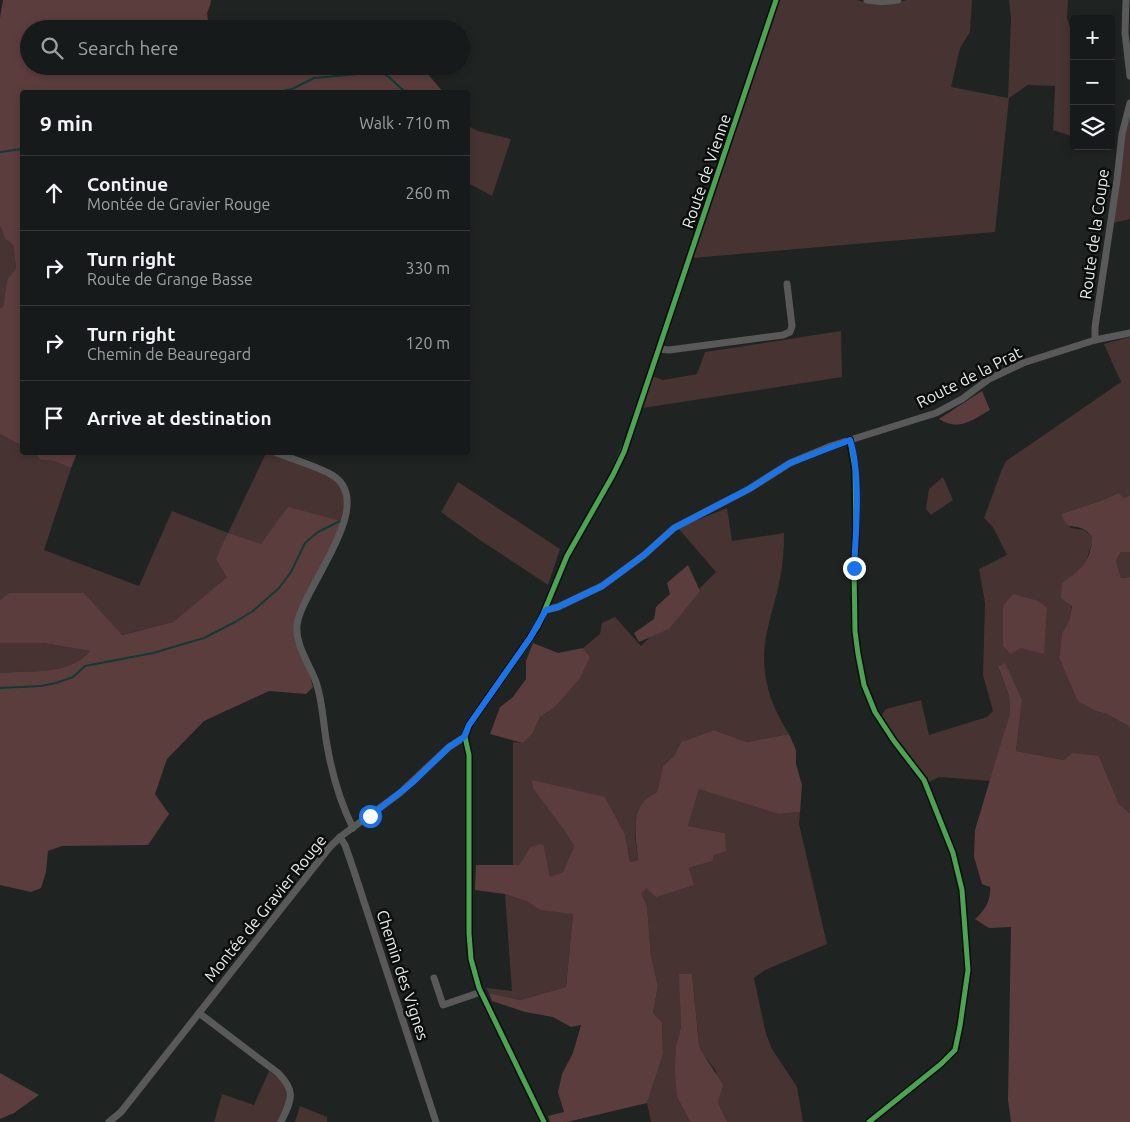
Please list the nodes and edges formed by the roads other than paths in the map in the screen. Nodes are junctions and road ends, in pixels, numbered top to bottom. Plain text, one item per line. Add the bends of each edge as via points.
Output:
1 (776, 0) edge
2 (866, 0) edge
3 (898, 0) edge
4 (1126, 0) edge
5 (1130, 76) edge
6 (1130, 102) edge
7 (787, 284) dead end
8 (1130, 332) edge
9 (1094, 340) junction
10 (659, 349) junction
11 (850, 440) junction
12 (283, 455) edge
13 (546, 610) junction
14 (464, 737) junction
15 (353, 828) junction
16 (340, 837) junction
17 (434, 978) dead end
18 (481, 992) junction
19 (200, 1013) junction
20 (109, 1122) edge
21 (282, 1122) edge
22 (436, 1122) edge
23 (544, 1122) edge
24 (869, 1122) edge

1 - 10 street, Route de Vienne
2 - 3 street
4 - 5 street via 1125,41
6 - 9 street, Route de la Coupe via 1121,140
7 - 10 street via 790,332
8 - 9 street, Route de la Prat
9 - 11 street, Route de la Prat via 1001,373 936,413
10 - 13 street, Route de Vienne via 624,452 567,556
11 - 13 street, Route de la Prat via 790,463 749,489 674,528 602,586
11 - 24 street via 855,469 855,631 864,685 875,712 924,780 953,853 962,890 968,970 955,1050
12 - 15 street via 332,475 341,482 346,496 344,524 306,600 297,631 316,683 333,775
13 - 14 street, Montée de Gravier Rouge
14 - 15 street, Montée de Gravier Rouge via 400,793
14 - 18 street via 468,755 469,933 471,959
15 - 16 street, Montée de Gravier Rouge
16 - 19 street, Montée de Gravier Rouge via 308,872
16 - 22 street, Chemin des Vignes via 350,858
17 - 18 street via 443,1005
18 - 23 street
19 - 20 street, Montée de Gravier Rouge via 126,1106
19 - 21 street via 288,1083 290,1098

